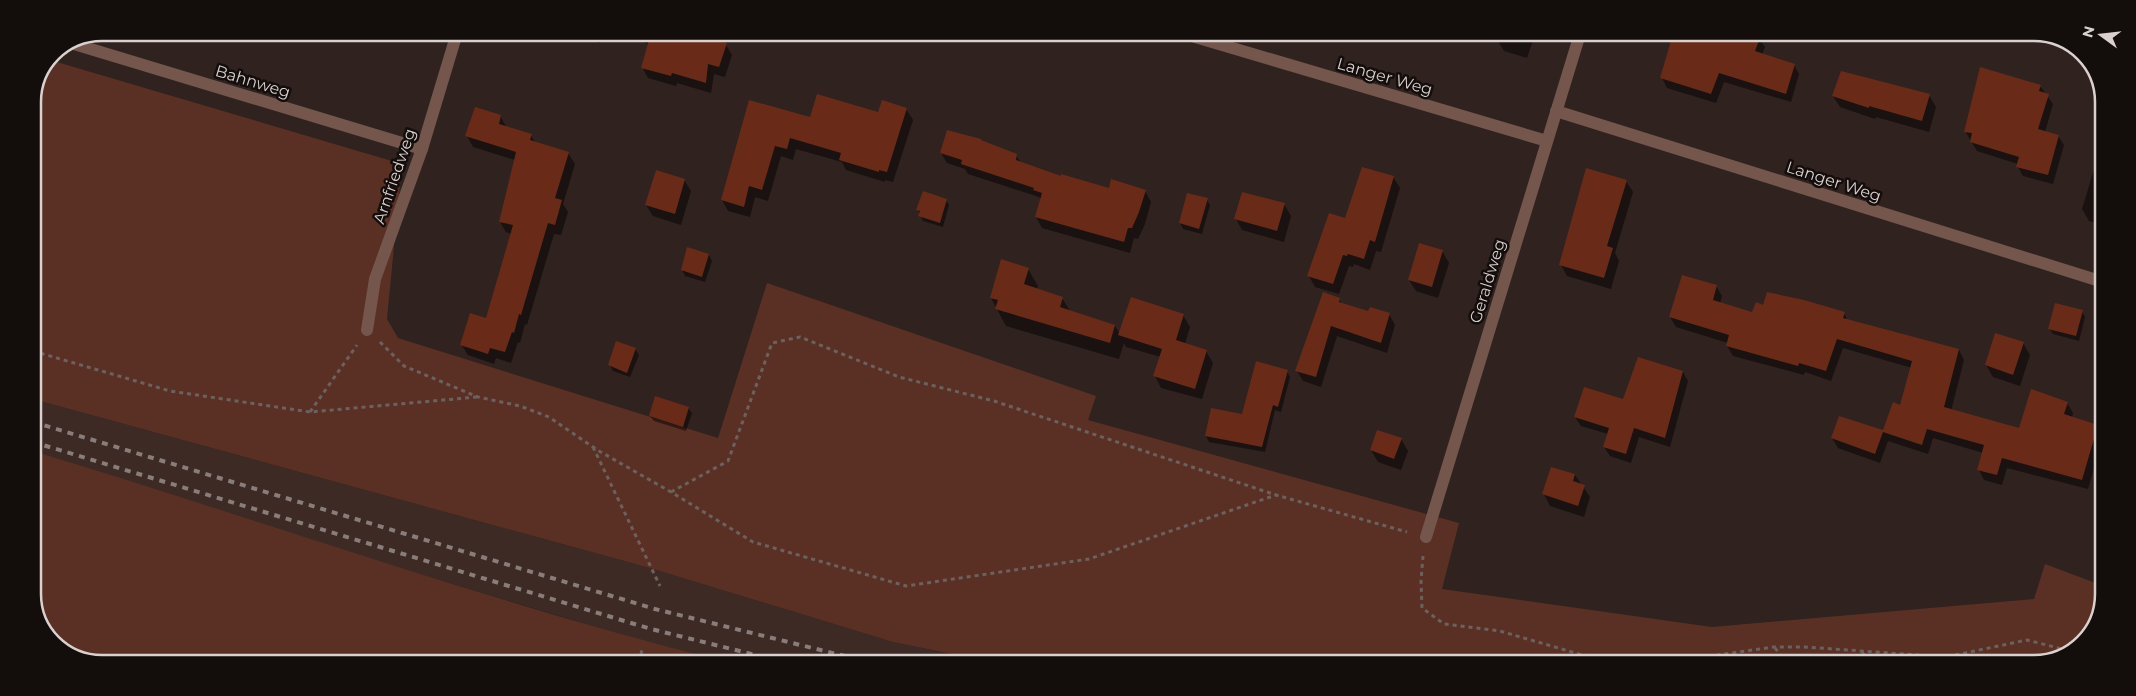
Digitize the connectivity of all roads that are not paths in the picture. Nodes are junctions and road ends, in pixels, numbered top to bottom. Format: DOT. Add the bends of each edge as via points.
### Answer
graph roads {
  1 [pos="455,41"];
  2 [pos="1209,41"];
  3 [pos="1578,41"];
  4 [pos="80,46"];
  5 [pos="1556,111"];
  6 [pos="1547,141"];
  7 [pos="422,149"];
  8 [pos="2095,280"];
  9 [pos="367,330"];
  10 [pos="1426,538"];
  1 -- 7 [label="street, Arnfriedweg"];
  2 -- 6 [label="street, Langer Weg"];
  3 -- 5 [label="street, Geraldweg"];
  4 -- 7 [label="street, Bahnweg"];
  5 -- 6 [label="street, Geraldweg"];
  5 -- 8 [label="street, Langer Weg"];
  6 -- 10 [label="street, Geraldweg"];
  7 -- 9 [label="street, Arnfriedweg" via="375,280"];
}
